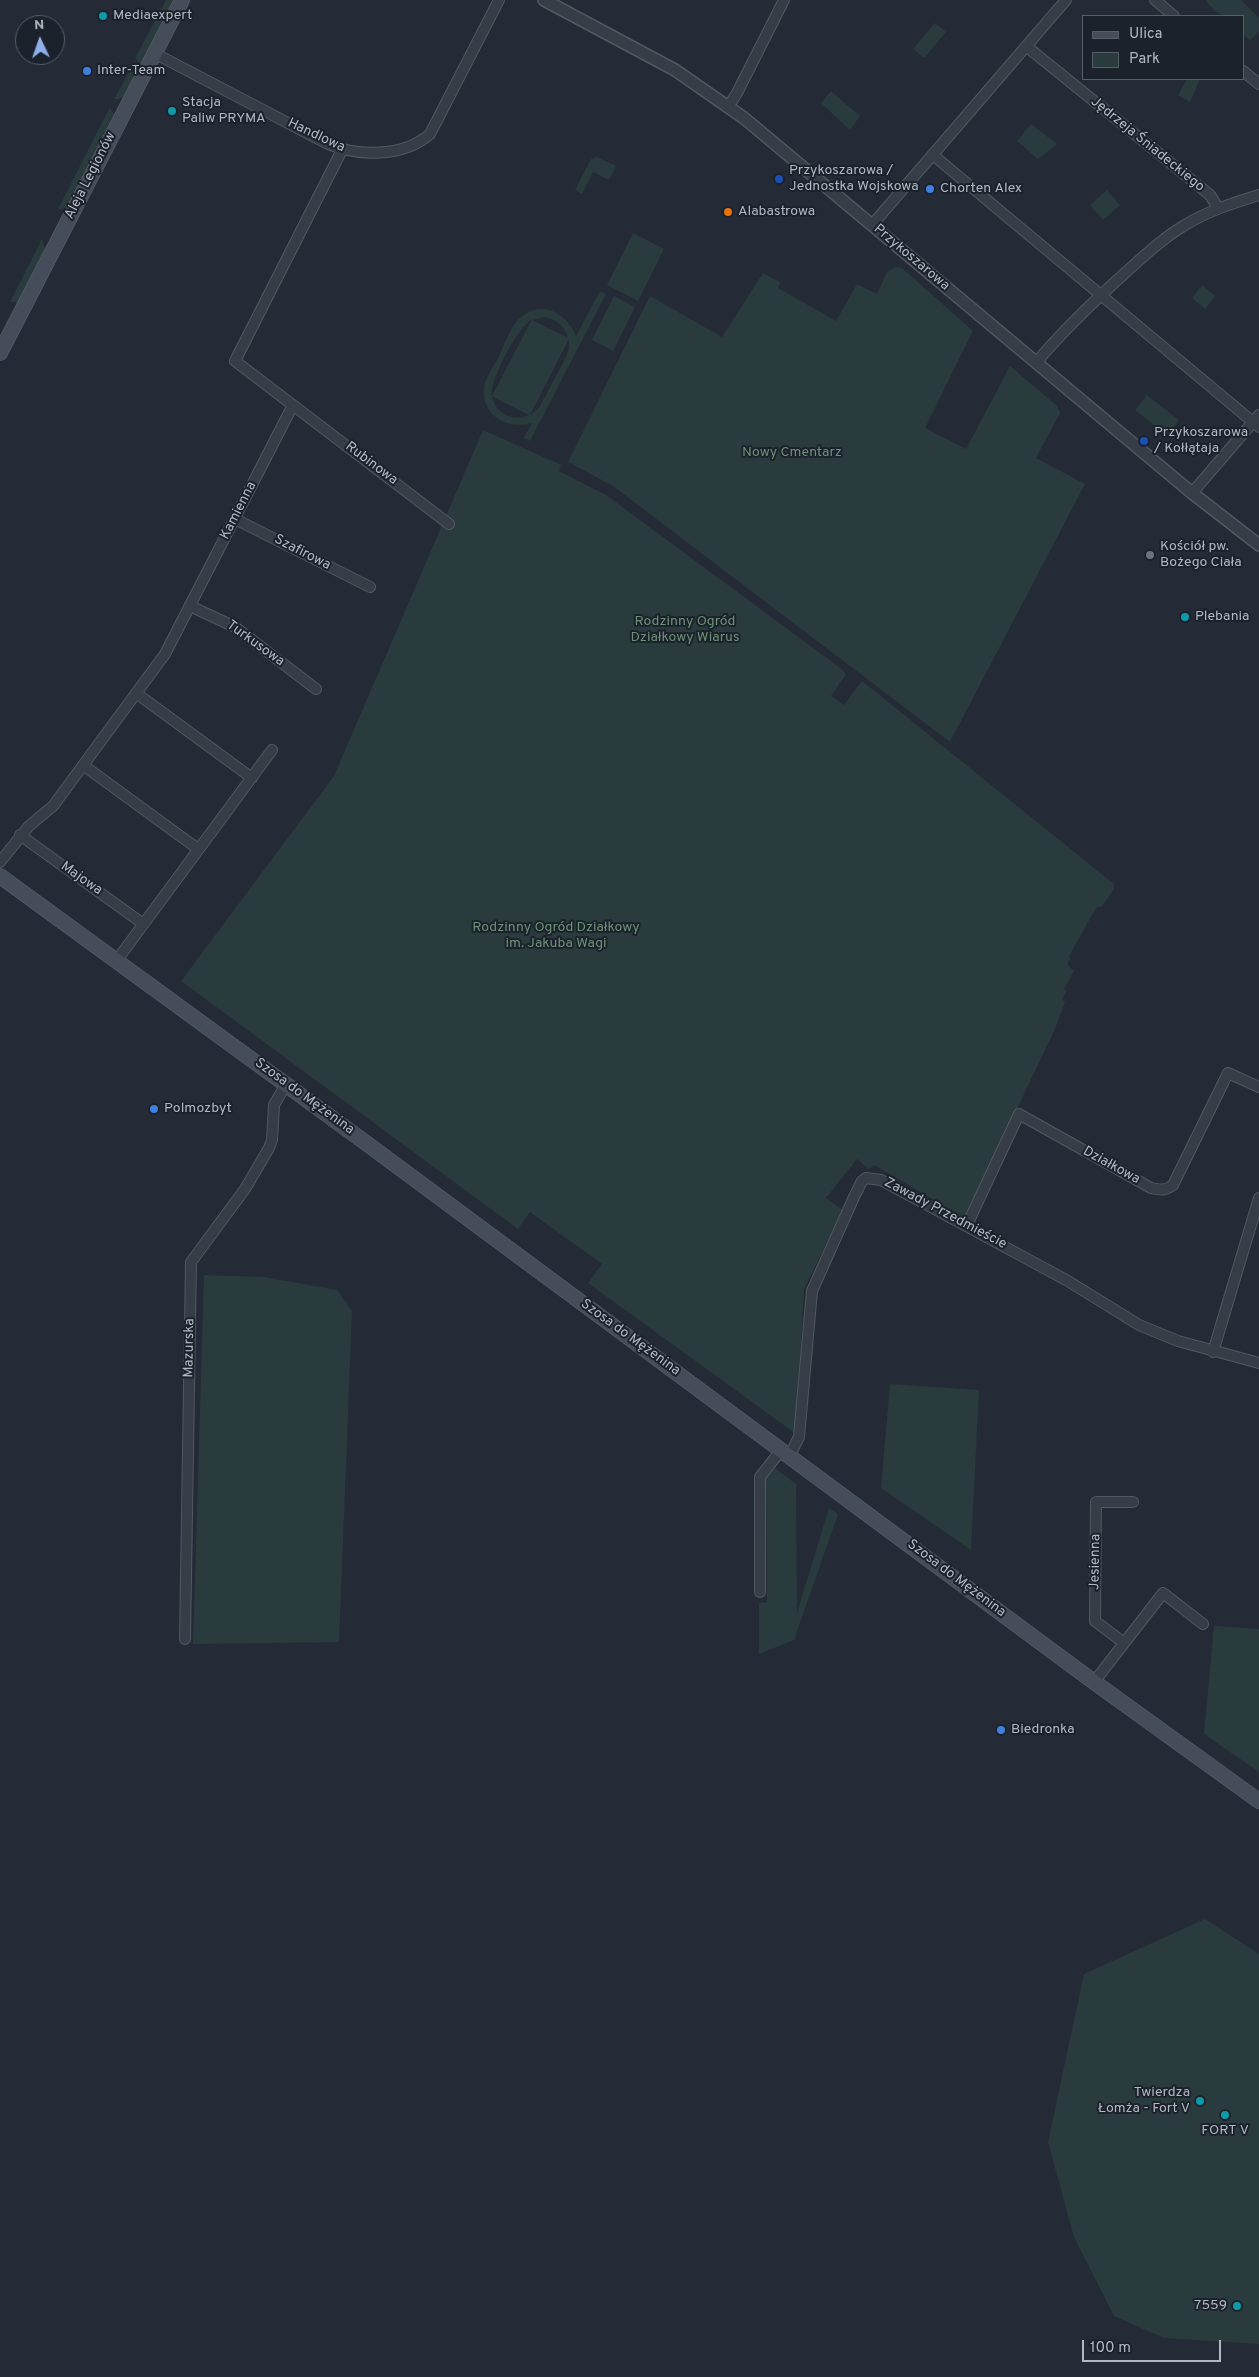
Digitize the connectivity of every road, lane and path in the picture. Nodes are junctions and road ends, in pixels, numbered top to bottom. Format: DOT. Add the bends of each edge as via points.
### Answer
graph roads {
  1 [pos="182,0"];
  2 [pos="499,0"];
  3 [pos="544,0"];
  4 [pos="784,0"];
  5 [pos="1066,0"];
  6 [pos="1155,0"];
  7 [pos="1173,15"];
  8 [pos="1026,46"];
  9 [pos="154,53"];
  10 [pos="1244,72"];
  11 [pos="1259,84"];
  12 [pos="728,107"];
  13 [pos="342,150"];
  14 [pos="932,154"];
  15 [pos="1259,196"];
  16 [pos="1218,208"];
  17 [pos="872,225"];
  18 [pos="1100,296"];
  19 [pos="0,353"];
  20 [pos="1036,363"];
  21 [pos="293,405"];
  22 [pos="1257,421"];
  23 [pos="1192,493"];
  24 [pos="235,519"];
  25 [pos="449,524"];
  26 [pos="1259,545"];
  27 [pos="370,587"];
  28 [pos="190,606"];
  29 [pos="316,689"];
  30 [pos="136,694"];
  31 [pos="272,750"];
  32 [pos="83,765"];
  33 [pos="252,778"];
  34 [pos="20,835"];
  35 [pos="198,849"];
  36 [pos="0,862"];
  37 [pos="0,876"];
  38 [pos="142,923"];
  39 [pos="117,960"];
  40 [pos="286,1084"];
  41 [pos="1259,1087"];
  42 [pos="1259,1198"];
  43 [pos="967,1225"];
  44 [pos="1213,1352"];
  45 [pos="1259,1363"];
  46 [pos="786,1452"];
  47 [pos="1133,1502"];
  48 [pos="760,1592"];
  49 [pos="1203,1624"];
  50 [pos="186,1640"];
  51 [pos="1124,1643"];
  52 [pos="1094,1682"];
  53 [pos="1259,1802"];
  1 -- 9 [label="main road, Aleja Legionów"];
  2 -- 13 [label="street, Handlowa" via="430,134 414,144 394,150"];
  3 -- 12 [label="street, Przykoszarowa" via="675,70"];
  4 -- 12 [label="street"];
  5 -- 8 [label="street"];
  6 -- 7 [label="street"];
  8 -- 14 [label="street"];
  8 -- 16 [label="street, Jędrzeja Śniadeckiego" via="1210,195"];
  9 -- 13 [label="street, Handlowa"];
  9 -- 19 [label="main road, Aleja Legionów"];
  10 -- 11 [label="street"];
  12 -- 17 [label="street, Przykoszarowa"];
  13 -- 21 [label="street" via="235,361"];
  14 -- 17 [label="street"];
  14 -- 18 [label="street"];
  15 -- 16 [label="street"];
  16 -- 18 [label="street" via="1182,226"];
  17 -- 20 [label="street, Przykoszarowa"];
  18 -- 20 [label="street"];
  18 -- 22 [label="street"];
  20 -- 23 [label="street, Przykoszarowa"];
  21 -- 24 [label="street, Kamienna"];
  21 -- 25 [label="street, Rubinowa"];
  22 -- 23 [label="street"];
  23 -- 26 [label="street, Przykoszarowa"];
  24 -- 27 [label="street, Szafirowa"];
  24 -- 28 [label="street, Kamienna"];
  28 -- 29 [label="street, Turkusowa" via="235,627"];
  28 -- 30 [label="street, Kamienna" via="165,654"];
  30 -- 32 [label="street, Kamienna"];
  30 -- 33 [label="street"];
  31 -- 33 [label="street"];
  32 -- 34 [label="street, Kamienna" via="53,806"];
  32 -- 35 [label="street"];
  33 -- 35 [label="street"];
  34 -- 36 [label="street, Kamienna"];
  34 -- 38 [label="street, Majowa"];
  35 -- 38 [label="street"];
  37 -- 39 [label="main road, Szosa do Mężenina"];
  38 -- 39 [label="street"];
  39 -- 40 [label="main road, Szosa do Mężenina"];
  40 -- 46 [label="main road, Szosa do Mężenina"];
  40 -- 50 [label="street, Mazurska" via="274,1105 269,1148 245,1189 191,1262"];
  41 -- 43 [label="street, Działkowa" via="1228,1072 1173,1185 1160,1190 1143,1184 1019,1114"];
  42 -- 44 [label="street"];
  43 -- 44 [label="street, Zawady Przedmieście" via="1068,1281 1139,1326"];
  43 -- 46 [label="street, Zawady Przedmieście" via="881,1180 871,1178 862,1181 812,1291 799,1437"];
  44 -- 45 [label="street, Zawady Przedmieście"];
  46 -- 48 [label="street" via="760,1477"];
  46 -- 52 [label="main road, Szosa do Mężenina"];
  47 -- 51 [label="street, Jesienna" via="1096,1502 1095,1621"];
  49 -- 51 [label="street" via="1164,1593"];
  51 -- 52 [label="street"];
  52 -- 53 [label="main road, Szosa do Mężenina"];
}
